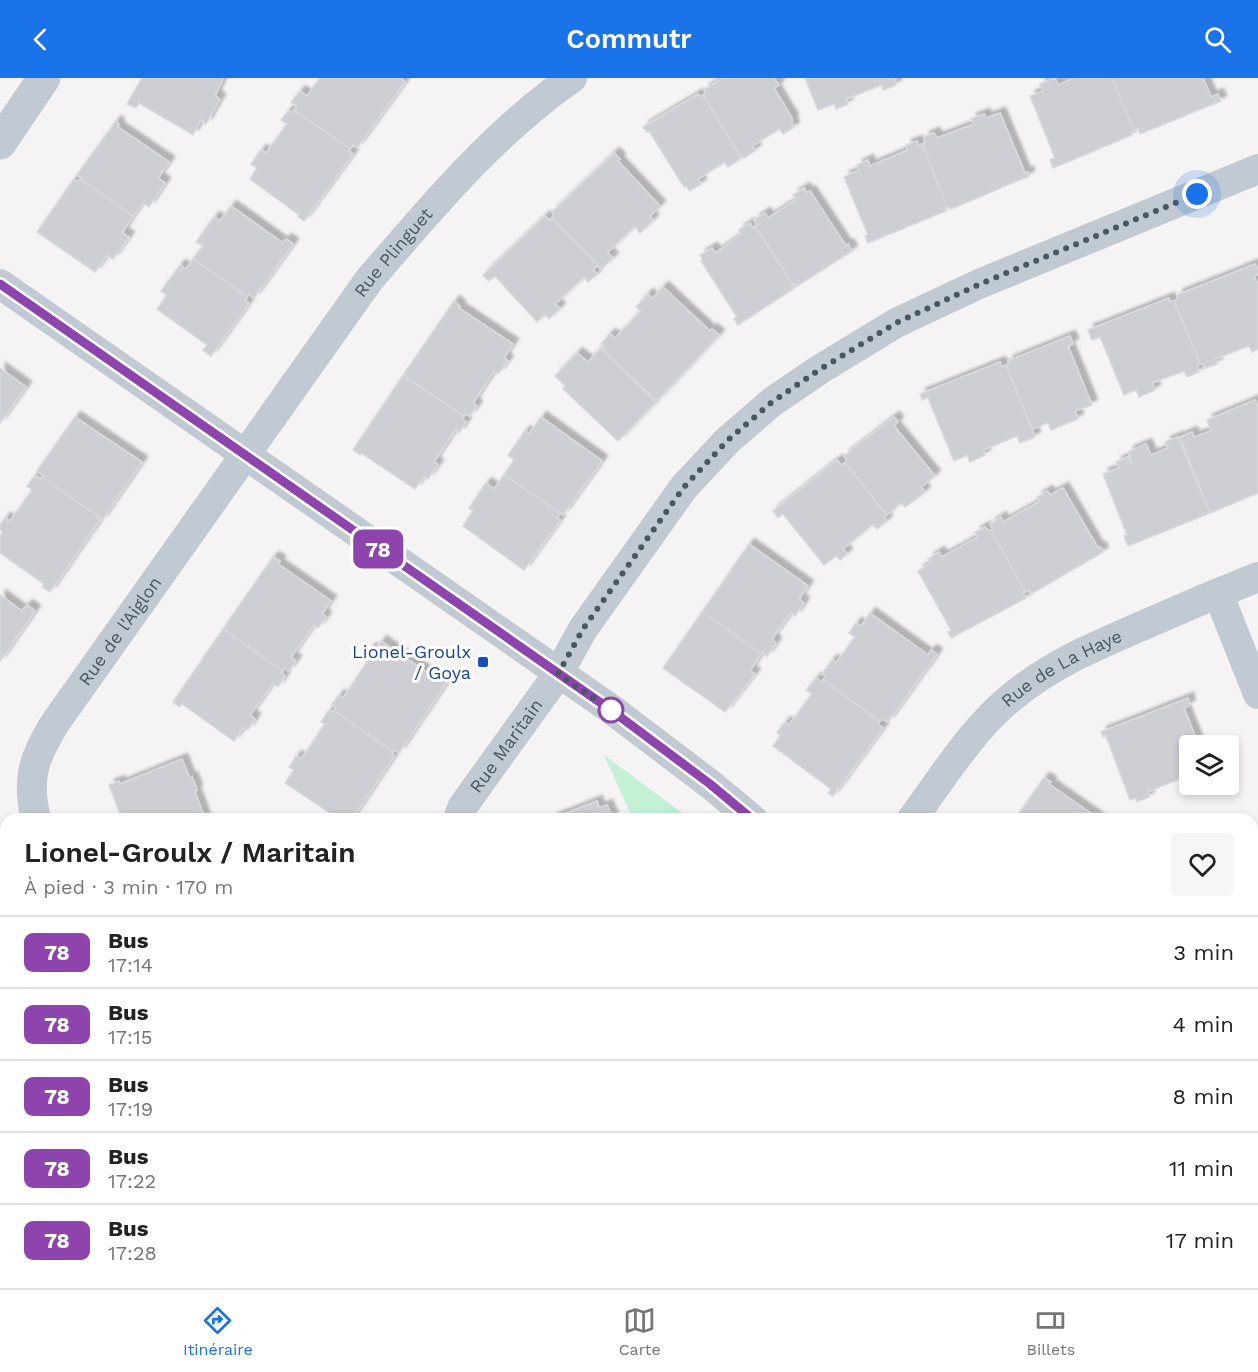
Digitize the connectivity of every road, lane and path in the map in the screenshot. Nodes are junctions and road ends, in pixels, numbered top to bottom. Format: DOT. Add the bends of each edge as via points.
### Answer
graph roads {
  1 [pos="44,78"];
  2 [pos="572,78"];
  3 [pos="0,143"];
  4 [pos="1258,169"];
  5 [pos="0,284"];
  6 [pos="246,456"];
  7 [pos="1258,577"];
  8 [pos="1218,593"];
  9 [pos="558,674"];
  10 [pos="1258,694"];
  11 [pos="35,813"];
  12 [pos="461,813"];
  13 [pos="745,813"];
  14 [pos="916,813"];
  1 -- 3 [label="street"];
  2 -- 6 [label="street, Rue Plinguet" via="485,150 404,239 369,280"];
  4 -- 9 [label="street, Rue Maritain" via="980,284 896,323 772,402 728,440 684,487 583,629"];
  5 -- 6 [label="street"];
  6 -- 9 [label="street"];
  6 -- 11 [label="street, Rue de l'Aiglon" via="38,750 32,776"];
  7 -- 8 [label="street, Rue de La Haye"];
  8 -- 10 [label="street"];
  8 -- 14 [label="street, Rue de La Haye" via="1075,655 1011,697 967,744"];
  9 -- 12 [label="street, Rue Maritain"];
  9 -- 13 [label="street"];
}
